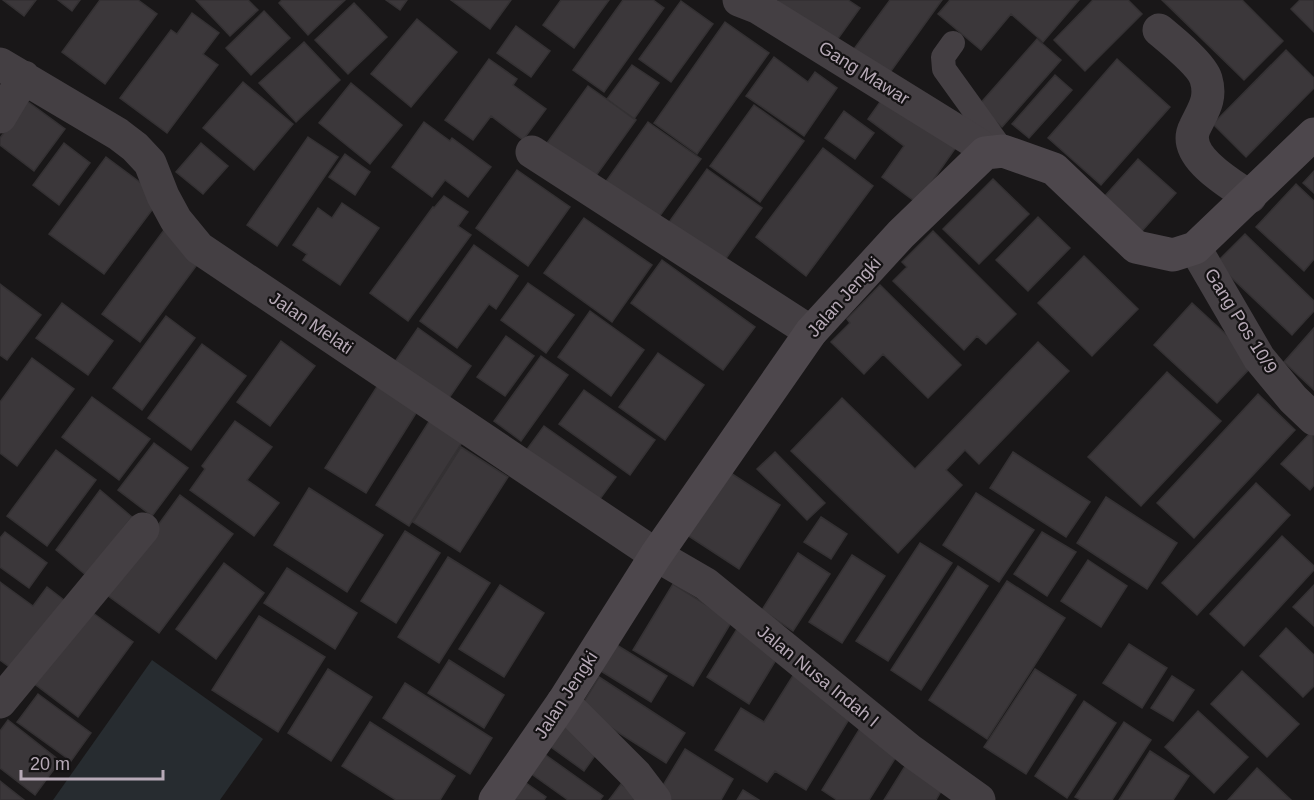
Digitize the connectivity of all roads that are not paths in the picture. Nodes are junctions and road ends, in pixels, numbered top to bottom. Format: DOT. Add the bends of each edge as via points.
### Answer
graph roads {
  1 [pos="752,2"];
  2 [pos="1159,30"];
  3 [pos="952,43"];
  4 [pos="12,70"];
  5 [pos="0,117"];
  6 [pos="1314,134"];
  7 [pos="532,152"];
  8 [pos="994,152"];
  9 [pos="1251,197"];
  10 [pos="1195,248"];
  11 [pos="811,332"];
  12 [pos="1314,419"];
  13 [pos="144,529"];
  14 [pos="656,555"];
  15 [pos="0,702"];
  16 [pos="563,702"];
  17 [pos="495,800"];
  18 [pos="655,800"];
  19 [pos="979,800"];
  1 -- 8 [label="street, Gang Mawar"];
  2 -- 9 [label="street" via="1206,77 1207,104 1193,130 1198,153 1209,169"];
  3 -- 8 [label="lane" via="943,57 944,69"];
  4 -- 5 [label="street"];
  4 -- 14 [label="street, Jalan Melati" via="135,147 150,163 176,220 199,248"];
  6 -- 9 [label="street"];
  7 -- 11 [label="street"];
  8 -- 10 [label="street" via="1054,169 1136,247 1173,255"];
  8 -- 11 [label="street, Jalan Jengki" via="901,234"];
  9 -- 10 [label="street"];
  10 -- 12 [label="street, Gang Pos 10/9" via="1259,358"];
  11 -- 14 [label="street, Jalan Jengki"];
  13 -- 15 [label="street"];
  14 -- 16 [label="street, Jalan Jengki"];
  14 -- 19 [label="street, Jalan Nusa Indah I" via="706,584 911,752"];
  16 -- 17 [label="street, Jalan Jengki"];
  16 -- 18 [label="street" via="636,775"];
}
